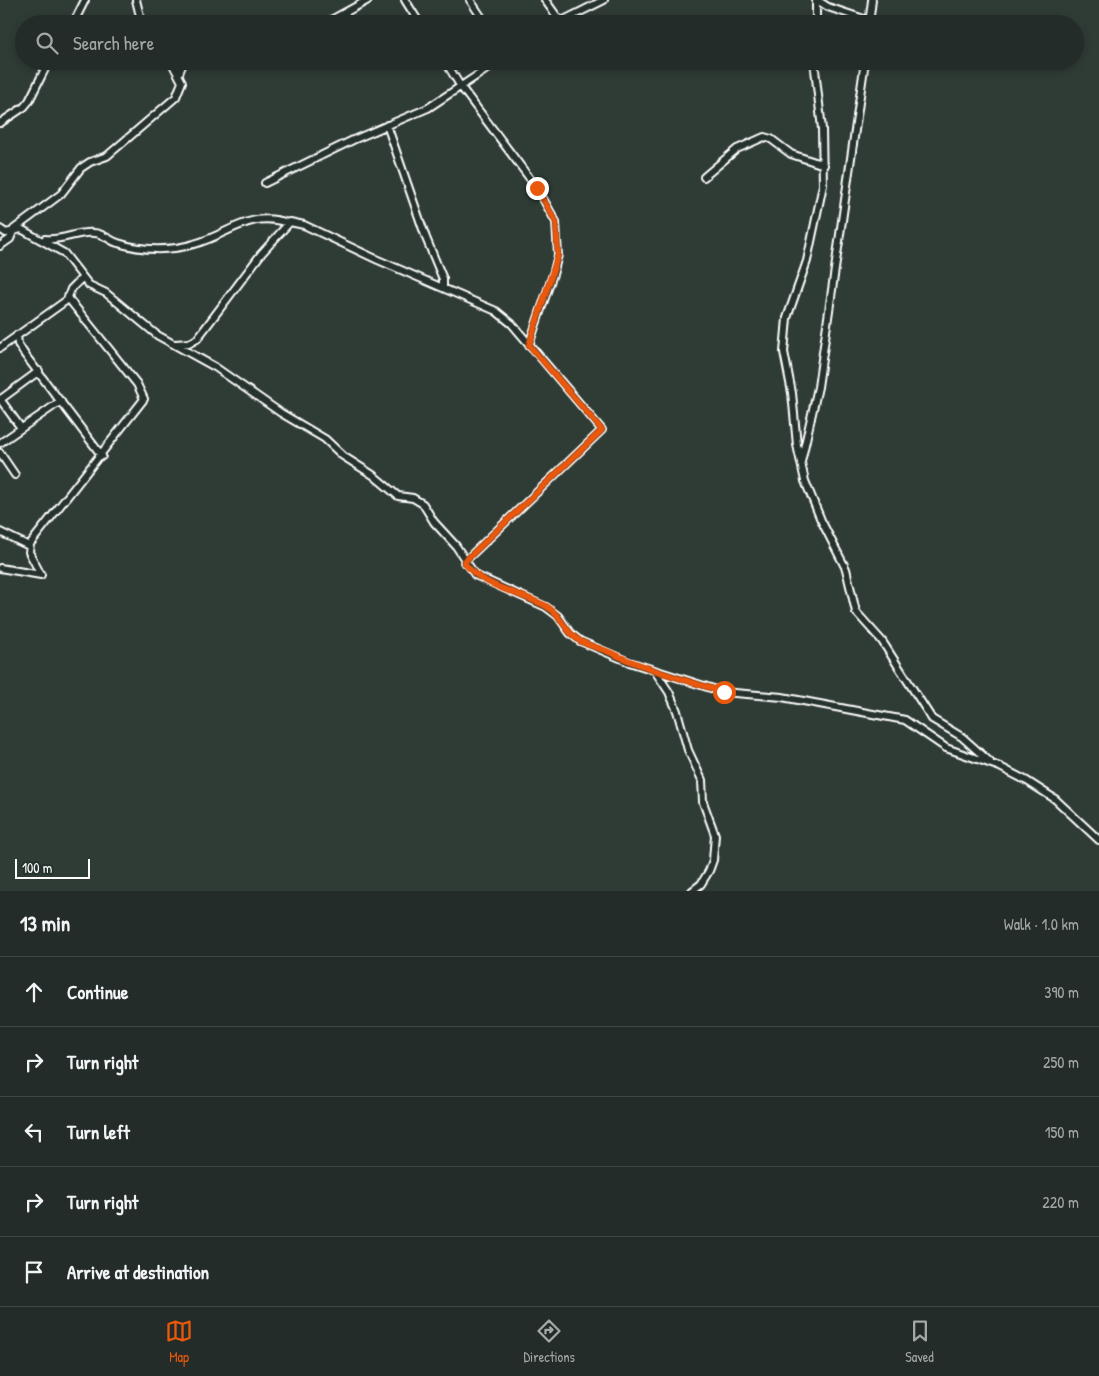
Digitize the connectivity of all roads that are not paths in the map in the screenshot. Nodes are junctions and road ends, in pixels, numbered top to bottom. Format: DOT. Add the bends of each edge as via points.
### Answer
graph roads {
  1 [pos="85,0"];
  2 [pos="136,0"];
  3 [pos="368,0"];
  4 [pos="405,0"];
  5 [pos="470,0"];
  6 [pos="545,0"];
  7 [pos="604,0"];
  8 [pos="817,0"];
  9 [pos="872,0"];
  10 [pos="78,15"];
  11 [pos="140,15"];
  12 [pos="340,15"];
  13 [pos="414,15"];
  14 [pos="480,15"];
  15 [pos="553,15"];
  16 [pos="574,15"];
  17 [pos="816,15"];
  18 [pos="850,15"];
  19 [pos="871,15"];
  20 [pos="44,70"];
  21 [pos="178,70"];
  22 [pos="181,70"];
  23 [pos="451,70"];
  24 [pos="486,70"];
  25 [pos="815,70"];
  26 [pos="864,70"];
  27 [pos="180,73"];
  28 [pos="461,87"];
  29 [pos="0,123"];
  30 [pos="387,125"];
  31 [pos="824,165"];
  32 [pos="704,177"];
  33 [pos="265,183"];
  34 [pos="288,223"];
  35 [pos="0,229"];
  36 [pos="11,232"];
  37 [pos="40,238"];
  38 [pos="0,246"];
  39 [pos="82,278"];
  40 [pos="443,287"];
  41 [pos="68,298"];
  42 [pos="17,334"];
  43 [pos="172,344"];
  44 [pos="529,345"];
  45 [pos="0,348"];
  46 [pos="39,371"];
  47 [pos="0,399"];
  48 [pos="62,401"];
  49 [pos="21,428"];
  50 [pos="0,443"];
  51 [pos="0,453"];
  52 [pos="102,456"];
  53 [pos="801,464"];
  54 [pos="15,476"];
  55 [pos="0,532"];
  56 [pos="29,546"];
  57 [pos="464,562"];
  58 [pos="0,568"];
  59 [pos="655,670"];
  60 [pos="991,763"];
  61 [pos="1099,840"];
  62 [pos="692,891"];
  1 -- 10 [label="street"];
  2 -- 11 [label="street"];
  3 -- 12 [label="street"];
  4 -- 13 [label="street"];
  5 -- 14 [label="street"];
  6 -- 15 [label="street"];
  7 -- 16 [label="street"];
  8 -- 17 [label="street"];
  8 -- 18 [label="street" via="824,6"];
  9 -- 19 [label="street"];
  20 -- 29 [label="street" via="24,108"];
  21 -- 27 [label="street"];
  22 -- 27 [label="street"];
  23 -- 28 [label="street"];
  24 -- 28 [label="street"];
  25 -- 31 [label="street"];
  26 -- 53 [label="street" via="818,387"];
  27 -- 36 [label="street" via="182,82 176,97 107,156 81,168 61,194"];
  28 -- 30 [label="street" via="428,108"];
  28 -- 44 [label="street" via="527,174 556,222 558,255"];
  30 -- 33 [label="street"];
  30 -- 40 [label="street" via="443,279"];
  31 -- 32 [label="street" via="791,154 764,137 737,149"];
  31 -- 53 [label="street" via="820,205 807,261 787,318 784,340"];
  34 -- 37 [label="street" via="257,219 207,240 166,249 119,244 96,233 64,239"];
  34 -- 40 [label="street" via="304,225"];
  34 -- 43 [label="street" via="197,339 185,344"];
  35 -- 36 [label="street"];
  36 -- 37 [label="street" via="21,228"];
  36 -- 38 [label="street" via="10,239"];
  37 -- 39 [label="street" via="64,253"];
  39 -- 41 [label="street" via="71,289"];
  39 -- 43 [label="street"];
  40 -- 44 [label="street" via="496,311"];
  41 -- 42 [label="street"];
  41 -- 52 [label="street" via="144,394 142,405"];
  42 -- 45 [label="street"];
  42 -- 46 [label="street" via="21,350"];
  43 -- 57 [label="street" via="227,375 325,439 398,496 414,498 423,504 456,546"];
  44 -- 57 [label="street" via="602,432"];
  46 -- 47 [label="street"];
  46 -- 48 [label="street"];
  47 -- 49 [label="street"];
  48 -- 49 [label="street"];
  48 -- 52 [label="street"];
  49 -- 50 [label="street"];
  51 -- 54 [label="street"];
  52 -- 56 [label="street"];
  53 -- 60 [label="street" via="814,502 848,576 856,612 882,641 932,719 962,737"];
  55 -- 56 [label="street"];
  56 -- 58 [label="street" via="41,575"];
  57 -- 59 [label="street" via="483,581 553,611 570,634 580,641"];
  59 -- 60 [label="street" via="724,692 782,697 829,708 896,717 946,748"];
  59 -- 62 [label="street" via="677,711 688,750 702,780 703,802 715,834 710,871"];
  60 -- 61 [label="street" via="1049,795"];
}
